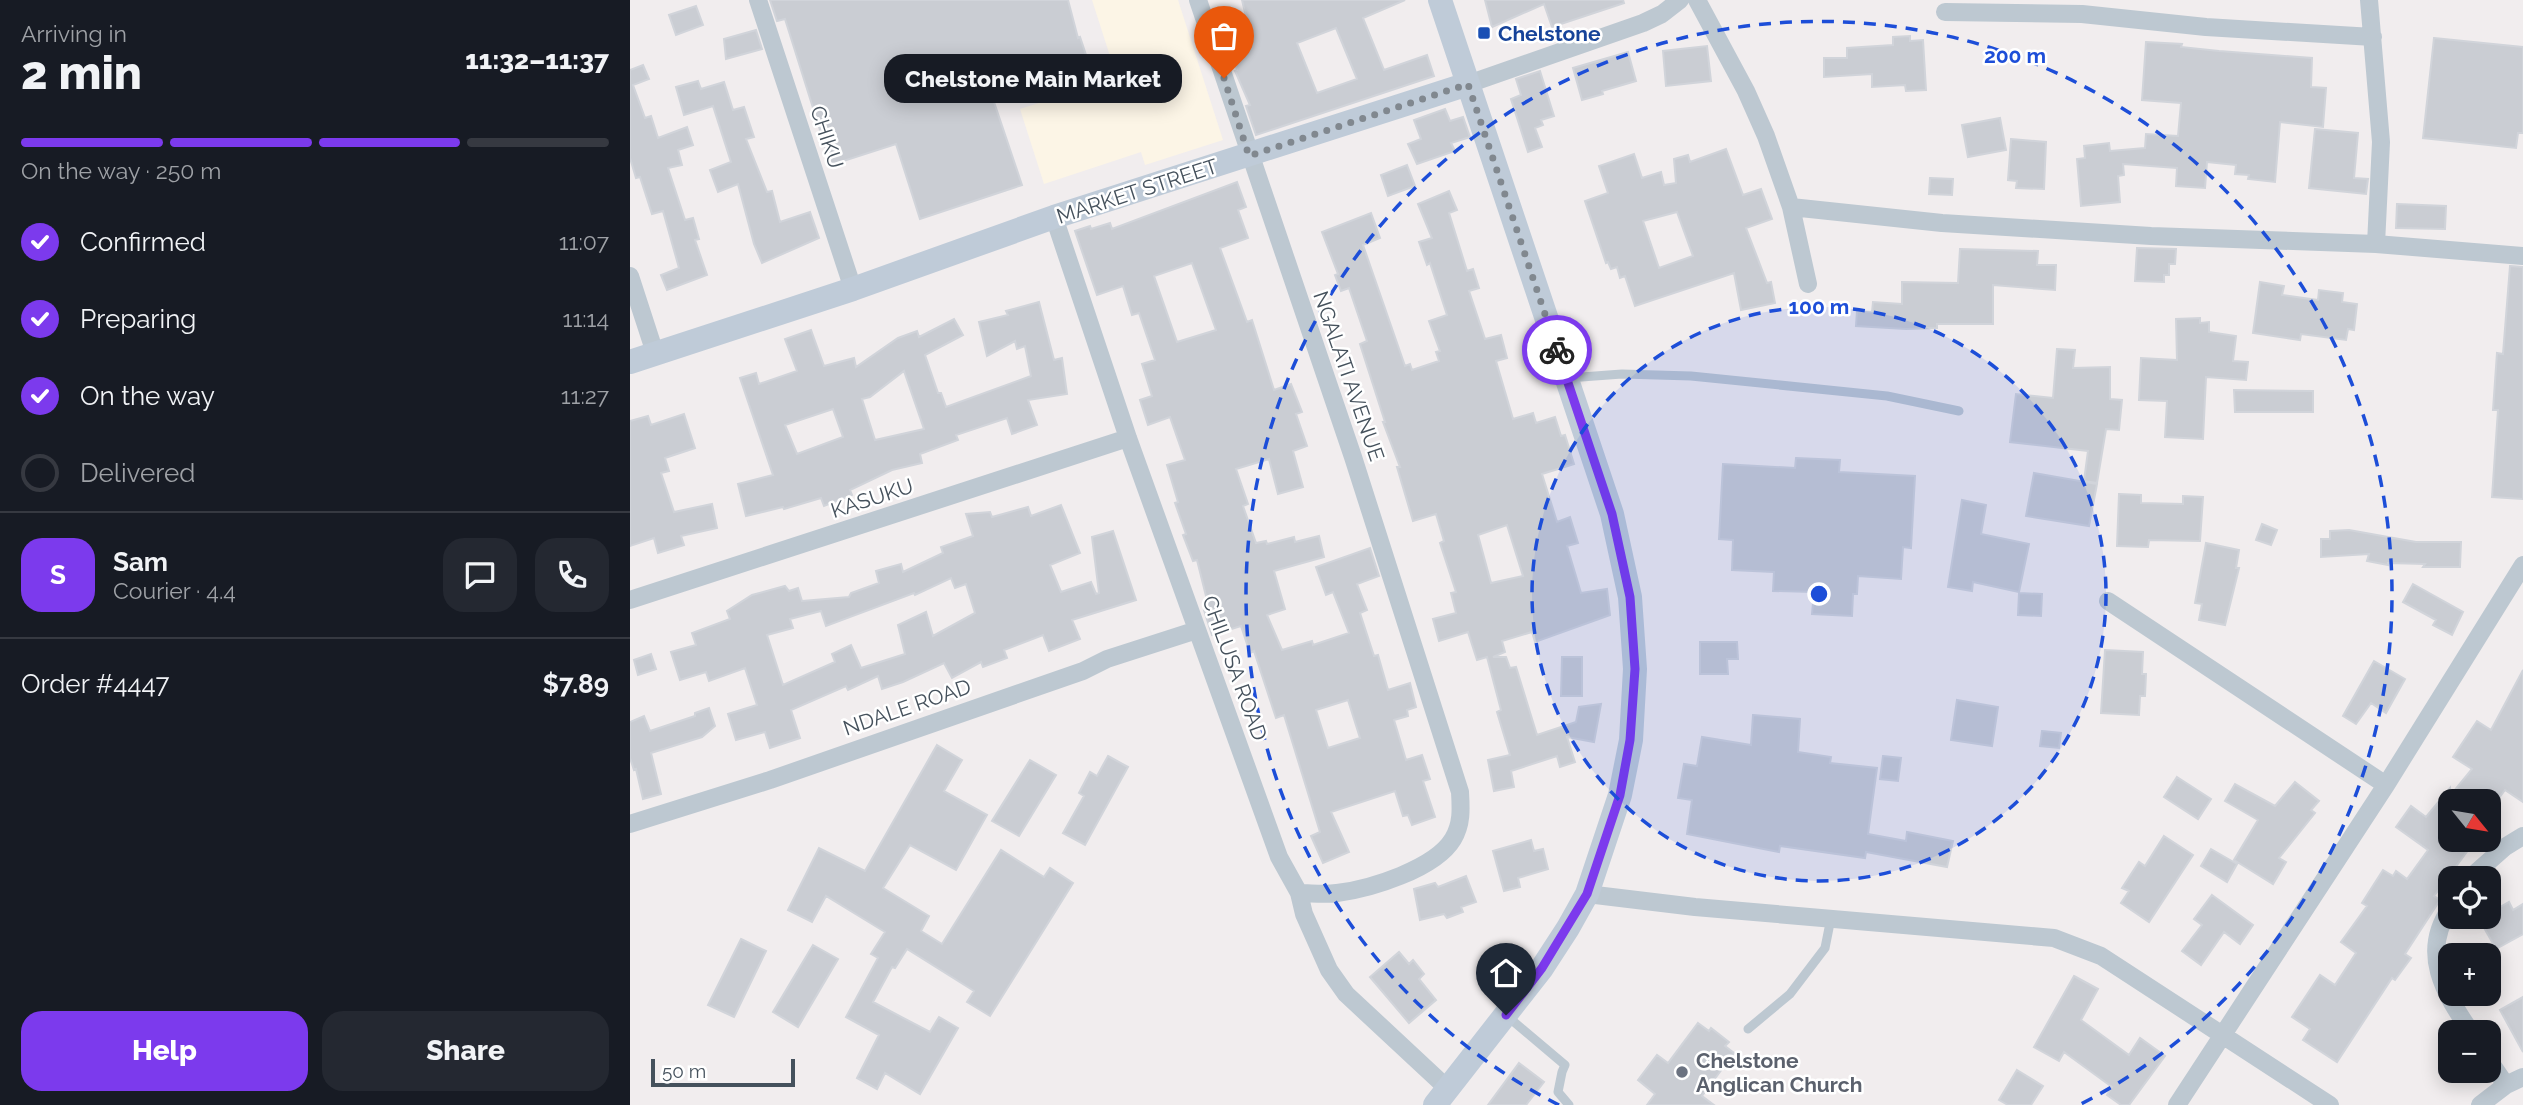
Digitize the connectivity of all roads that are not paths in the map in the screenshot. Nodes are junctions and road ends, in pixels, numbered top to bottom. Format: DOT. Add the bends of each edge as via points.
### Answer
graph roads {
  1 [pos="758,0"];
  2 [pos="1198,0"];
  3 [pos="1440,0"];
  4 [pos="1680,0"];
  5 [pos="1697,0"];
  6 [pos="2369,0"];
  7 [pos="2083,7"];
  8 [pos="1945,12"];
  9 [pos="2373,37"];
  10 [pos="1468,84"];
  11 [pos="1249,156"];
  12 [pos="1791,207"];
  13 [pos="1054,217"];
  14 [pos="2376,244"];
  15 [pos="2523,256"];
  16 [pos="630,276"];
  17 [pos="1808,284"];
  18 [pos="853,289"];
  19 [pos="655,353"];
  20 [pos="630,362"];
  21 [pos="1567,379"];
  22 [pos="1959,411"];
  23 [pos="1128,438"];
  24 [pos="2523,565"];
  25 [pos="630,600"];
  26 [pos="2108,601"];
  27 [pos="1197,630"];
  28 [pos="2386,785"];
  29 [pos="630,824"];
  30 [pos="2523,836"];
  31 [pos="2484,866"];
  32 [pos="1299,893"];
  33 [pos="1587,894"];
  34 [pos="1830,918"];
  35 [pos="2439,929"];
  36 [pos="1506,1015"];
  37 [pos="2463,1020"];
  38 [pos="1748,1028"];
  39 [pos="2221,1034"];
  40 [pos="2501,1070"];
  41 [pos="2515,1081"];
  42 [pos="1442,1097"];
  43 [pos="1569,1105"];
  44 [pos="2177,1105"];
  45 [pos="2330,1105"];
  46 [pos="2480,1105"];
  1 -- 18 [label="street, CHIKU"];
  2 -- 11 [label="street, NGALATI AVENUE"];
  3 -- 10 [label="street"];
  4 -- 10 [label="street, MARKET STREET" via="1643,23"];
  5 -- 12 [label="street" via="1766,135"];
  6 -- 9 [label="street"];
  7 -- 8 [label="street"];
  7 -- 9 [label="street" via="2206,27"];
  9 -- 14 [label="street" via="2381,142"];
  10 -- 11 [label="street, MARKET STREET"];
  10 -- 21 [label="street"];
  11 -- 13 [label="street, MARKET STREET"];
  11 -- 32 [label="street, NGALATI AVENUE" via="1453,767 1462,817 1452,840 1434,860 1401,876 1337,894"];
  12 -- 14 [label="street" via="1942,223"];
  12 -- 17 [label="street"];
  13 -- 18 [label="street, MARKET STREET"];
  13 -- 23 [label="street, CHILUSA ROAD"];
  14 -- 15 [label="street"];
  16 -- 19 [label="street"];
  18 -- 19 [label="street, MARKET STREET"];
  19 -- 20 [label="street, MARKET STREET"];
  21 -- 22 [label="lane" via="1622,374 1691,376 1887,396"];
  21 -- 33 [label="street" via="1612,514 1630,597 1635,669 1620,795"];
  23 -- 25 [label="street, KASUKU"];
  23 -- 27 [label="street, CHILUSA ROAD"];
  24 -- 28 [label="street"];
  26 -- 28 [label="street"];
  27 -- 29 [label="street, NDALE ROAD" via="770,780"];
  27 -- 32 [label="street, CHILUSA ROAD" via="1279,857"];
  28 -- 39 [label="street"];
  30 -- 31 [label="street"];
  32 -- 42 [label="street, CHILUSA ROAD" via="1329,970"];
  33 -- 34 [label="street"];
  33 -- 36 [label="street" via="1542,968"];
  34 -- 38 [label="lane" via="1825,948 1790,994"];
  34 -- 39 [label="street" via="2054,938 2101,956"];
  35 -- 37 [label="street" via="2435,961"];
  36 -- 42 [label="street"];
  36 -- 43 [label="lane" via="1565,1065 1558,1092"];
  39 -- 44 [label="street"];
  39 -- 45 [label="street"];
  40 -- 41 [label="street"];
  41 -- 46 [label="street"];
}
